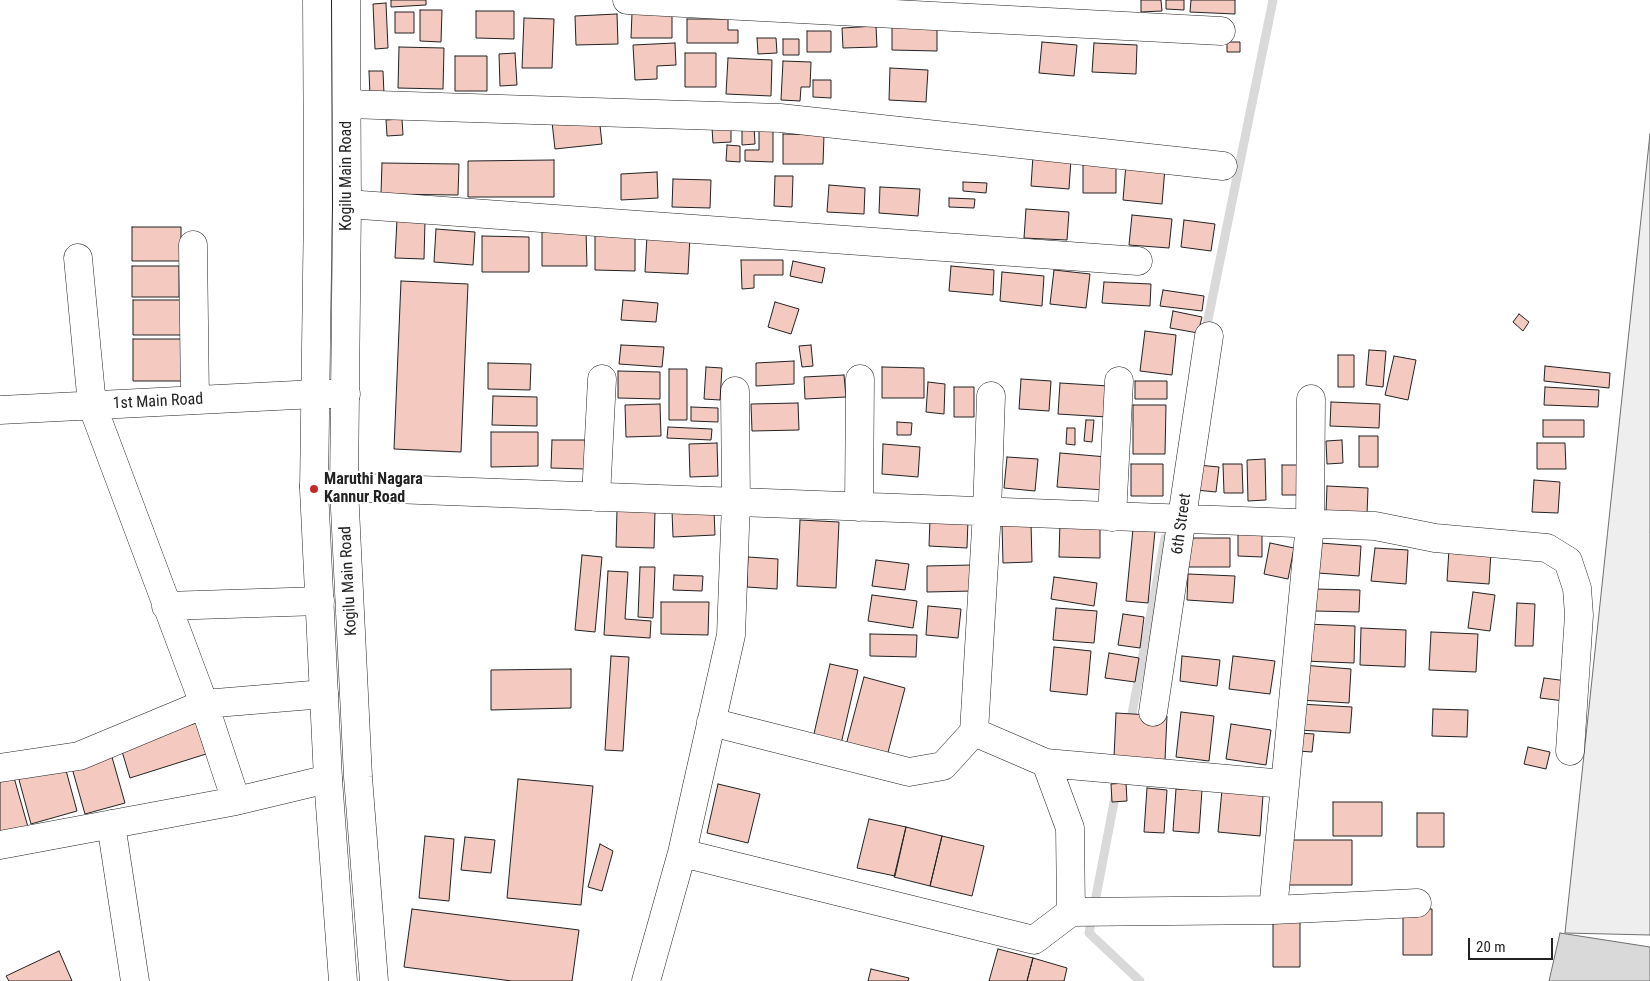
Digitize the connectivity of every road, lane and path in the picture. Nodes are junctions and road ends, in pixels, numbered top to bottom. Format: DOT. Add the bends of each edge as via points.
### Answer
graph roads {
  1 [pos="317,0"];
  2 [pos="346,0"];
  3 [pos="627,0"];
  4 [pos="1221,31"];
  5 [pos="347,104"];
  6 [pos="1223,166"];
  7 [pos="347,204"];
  8 [pos="193,245"];
  9 [pos="78,258"];
  10 [pos="1138,261"];
  11 [pos="1209,336"];
  12 [pos="602,379"];
  13 [pos="860,379"];
  14 [pos="1119,381"];
  15 [pos="735,391"];
  16 [pos="316,394"];
  17 [pos="346,394"];
  18 [pos="991,396"];
  19 [pos="195,400"];
  20 [pos="1311,400"];
  21 [pos="92,406"];
  22 [pos="0,411"];
  23 [pos="314,486"];
  24 [pos="344,488"];
  25 [pos="596,497"];
  26 [pos="736,502"];
  27 [pos="859,507"];
  28 [pos="987,512"];
  29 [pos="1112,517"];
  30 [pos="1182,520"];
  31 [pos="1310,524"];
  32 [pos="320,601"];
  33 [pos="166,606"];
  34 [pos="324,694"];
  35 [pos="204,704"];
  36 [pos="1153,712"];
  37 [pos="711,722"];
  38 [pos="974,732"];
  39 [pos="1570,751"];
  40 [pos="1046,763"];
  41 [pos="0,768"];
  42 [pos="328,779"];
  43 [pos="1284,784"];
  44 [pos="236,801"];
  45 [pos="111,824"];
  46 [pos="0,845"];
  47 [pos="682,853"];
  48 [pos="1417,903"];
  49 [pos="1273,910"];
  50 [pos="1071,912"];
  51 [pos="648,980"];
  52 [pos="135,981"];
  53 [pos="343,981"];
  54 [pos="374,981"];
  1 -- 16 [label="street, Kogilu Main Road"];
  2 -- 5 [label="street, Kogilu Main Road"];
  3 -- 4 [label="street"];
  5 -- 6 [label="street" via="780,118"];
  5 -- 7 [label="street, Kogilu Main Road"];
  7 -- 10 [label="street"];
  7 -- 17 [label="street, Kogilu Main Road"];
  8 -- 19 [label="street"];
  9 -- 21 [label="street"];
  11 -- 30 [label="street, 6th Street"];
  12 -- 25 [label="street"];
  13 -- 27 [label="street"];
  14 -- 29 [label="street"];
  15 -- 26 [label="street"];
  16 -- 17 [label="street, 1st Main Road"];
  16 -- 19 [label="street, 1st Main Road"];
  16 -- 23 [label="street, Kogilu Main Road"];
  17 -- 24 [label="street, Kogilu Main Road"];
  18 -- 28 [label="street"];
  19 -- 21 [label="street, 1st Main Road"];
  20 -- 31 [label="street"];
  21 -- 22 [label="street, 1st Main Road"];
  21 -- 33 [label="street"];
  23 -- 24 [label="street"];
  23 -- 32 [label="street, Kogilu Main Road"];
  24 -- 25 [label="street"];
  24 -- 54 [label="street, Kogilu Main Road" via="358,777"];
  25 -- 26 [label="street"];
  26 -- 27 [label="street"];
  26 -- 37 [label="street" via="731,635"];
  27 -- 28 [label="street"];
  28 -- 29 [label="street"];
  28 -- 38 [label="street"];
  29 -- 30 [label="street"];
  30 -- 31 [label="street"];
  30 -- 36 [label="street, 6th Street"];
  31 -- 39 [label="street" via="1374,526 1435,538 1547,548 1568,561 1577,588 1579,615"];
  31 -- 43 [label="street"];
  32 -- 33 [label="street"];
  32 -- 34 [label="street, Kogilu Main Road"];
  33 -- 35 [label="street"];
  34 -- 35 [label="street"];
  34 -- 42 [label="street, Kogilu Main Road"];
  35 -- 41 [label="street" via="79,756"];
  35 -- 44 [label="street"];
  37 -- 38 [label="street" via="909,772 943,766"];
  37 -- 47 [label="street"];
  38 -- 40 [label="street"];
  40 -- 43 [label="street"];
  40 -- 50 [label="street" via="1070,828"];
  42 -- 44 [label="street"];
  42 -- 53 [label="street, Kogilu Main Road"];
  43 -- 49 [label="street"];
  44 -- 45 [label="street"];
  45 -- 46 [label="street"];
  45 -- 52 [label="street"];
  47 -- 50 [label="street" via="1034,940"];
  47 -- 51 [label="street"];
  48 -- 49 [label="street"];
  49 -- 50 [label="street"];
}
